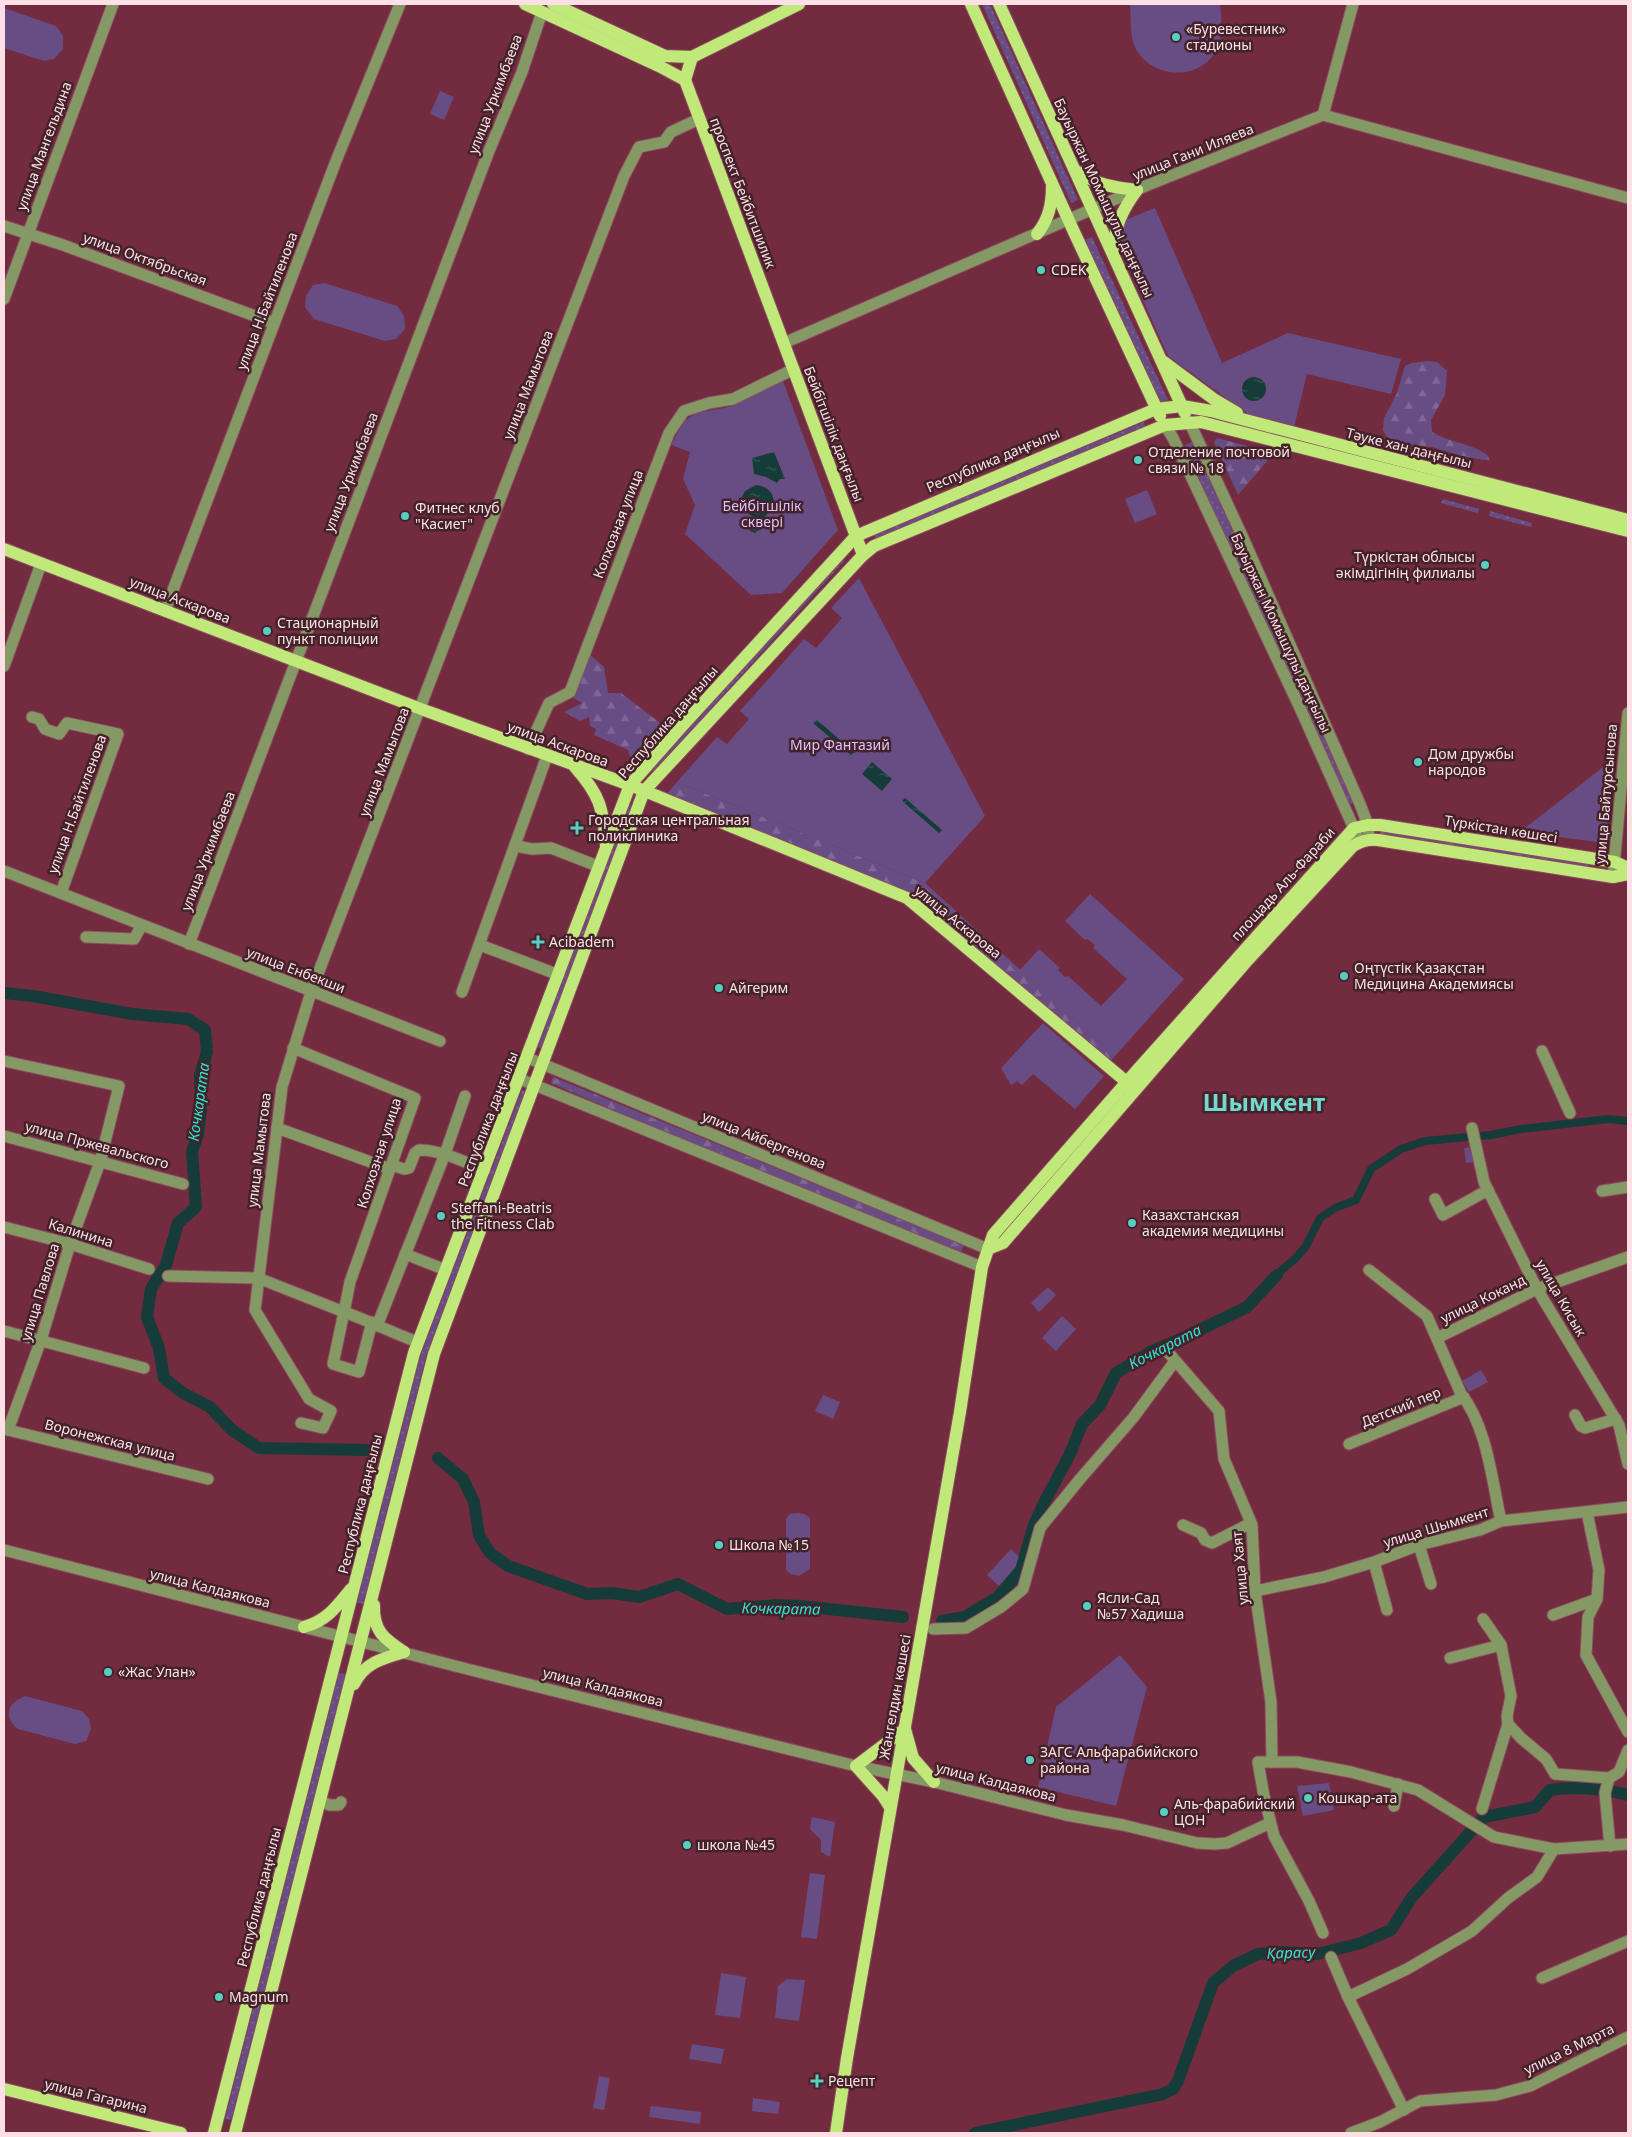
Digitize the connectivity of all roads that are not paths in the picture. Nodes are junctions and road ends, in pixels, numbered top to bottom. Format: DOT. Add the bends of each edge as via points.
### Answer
graph roads {
  1 [pos="114,4"];
  2 [pos="400,4"];
  3 [pos="525,4"];
  4 [pos="553,4"];
  5 [pos="799,4"];
  6 [pos="971,4"];
  7 [pos="999,4"];
  8 [pos="1353,4"];
  9 [pos="542,12"];
  10 [pos="692,56"];
  11 [pos="663,61"];
  12 [pos="685,80"];
  13 [pos="1323,115"];
  14 [pos="699,119"];
  15 [pos="1076,172"];
  16 [pos="1052,181"];
  17 [pos="1137,190"];
  18 [pos="1628,198"];
  19 [pos="1093,209"];
  20 [pos="1069,220"];
  21 [pos="4,226"];
  22 [pos="28,234"];
  23 [pos="1037,234"];
  24 [pos="1113,251"];
  25 [pos="4,299"];
  26 [pos="274,323"];
  27 [pos="784,343"];
  28 [pos="1162,360"];
  29 [pos="794,369"];
  30 [pos="1182,406"];
  31 [pos="1155,408"];
  32 [pos="1195,421"];
  33 [pos="1250,421"];
  34 [pos="1165,425"];
  35 [pos="1628,520"];
  36 [pos="1628,531"];
  37 [pos="856,536"];
  38 [pos="4,549"];
  39 [pos="863,554"];
  40 [pos="41,564"];
  41 [pos="165,611"];
  42 [pos="296,661"];
  43 [pos="4,666"];
  44 [pos="420,709"];
  45 [pos="1628,713"];
  46 [pos="32,718"];
  47 [pos="1628,719"];
  48 [pos="528,749"];
  49 [pos="547,756"];
  50 [pos="575,766"];
  51 [pos="630,785"];
  52 [pos="644,791"];
  53 [pos="1368,825"];
  54 [pos="1354,828"];
  55 [pos="1364,841"];
  56 [pos="516,846"];
  57 [pos="606,849"];
  58 [pos="1615,862"];
  59 [pos="600,866"];
  60 [pos="1628,868"];
  61 [pos="4,871"];
  62 [pos="1628,874"];
  63 [pos="1613,877"];
  64 [pos="61,893"];
  65 [pos="142,925"];
  66 [pos="86,937"];
  67 [pos="189,944"];
  68 [pos="480,946"];
  69 [pos="559,975"];
  70 [pos="311,992"];
  71 [pos="462,992"];
  72 [pos="440,1041"];
  73 [pos="293,1048"];
  74 [pos="1542,1051"];
  75 [pos="528,1058"];
  76 [pos="4,1061"];
  77 [pos="542,1064"];
  78 [pos="520,1078"];
  79 [pos="535,1085"];
  80 [pos="1131,1086"];
  81 [pos="465,1096"];
  82 [pos="1570,1113"];
  83 [pos="276,1128"];
  84 [pos="1472,1128"];
  85 [pos="4,1136"];
  86 [pos="445,1154"];
  87 [pos="100,1162"];
  88 [pos="391,1167"];
  89 [pos="484,1170"];
  90 [pos="183,1184"];
  91 [pos="1628,1187"];
  92 [pos="1488,1190"];
  93 [pos="1602,1191"];
  94 [pos="1435,1199"];
  95 [pos="4,1226"];
  96 [pos="70,1244"];
  97 [pos="988,1249"];
  98 [pos="404,1254"];
  99 [pos="1628,1257"];
  100 [pos="982,1267"];
  101 [pos="149,1270"];
  102 [pos="446,1270"];
  103 [pos="1369,1270"];
  104 [pos="168,1276"];
  105 [pos="258,1278"];
  106 [pos="1537,1289"];
  107 [pos="344,1312"];
  108 [pos="375,1324"];
  109 [pos="4,1331"];
  110 [pos="1437,1338"];
  111 [pos="41,1340"];
  112 [pos="418,1342"];
  113 [pos="1167,1350"];
  114 [pos="1175,1362"];
  115 [pos="144,1368"];
  116 [pos="1464,1397"];
  117 [pos="1575,1415"];
  118 [pos="1621,1422"];
  119 [pos="301,1423"];
  120 [pos="6,1430"];
  121 [pos="1349,1444"];
  122 [pos="1628,1464"];
  123 [pos="208,1479"];
  124 [pos="1628,1507"];
  125 [pos="1587,1512"];
  126 [pos="1501,1522"];
  127 [pos="1251,1523"];
  128 [pos="1183,1525"];
  129 [pos="1418,1544"];
  130 [pos="4,1550"];
  131 [pos="1374,1562"];
  132 [pos="1431,1584"];
  133 [pos="354,1585"];
  134 [pos="374,1589"];
  135 [pos="1255,1591"];
  136 [pos="1597,1599"];
  137 [pos="1387,1610"];
  138 [pos="1553,1616"];
  139 [pos="1483,1619"];
  140 [pos="304,1627"];
  141 [pos="933,1629"];
  142 [pos="341,1637"];
  143 [pos="360,1642"];
  144 [pos="1501,1645"];
  145 [pos="404,1652"];
  146 [pos="1450,1658"];
  147 [pos="345,1702"];
  148 [pos="1508,1724"];
  149 [pos="904,1729"];
  150 [pos="1628,1732"];
  151 [pos="1628,1750"];
  152 [pos="1272,1762"];
  153 [pos="856,1766"];
  154 [pos="896,1775"];
  155 [pos="934,1782"];
  156 [pos="1398,1784"];
  157 [pos="1606,1786"];
  158 [pos="320,1800"];
  159 [pos="341,1802"];
  160 [pos="1394,1806"];
  161 [pos="890,1807"];
  162 [pos="1482,1809"];
  163 [pos="1270,1823"];
  164 [pos="1628,1844"];
  165 [pos="1610,1846"];
  166 [pos="1554,1849"];
  167 [pos="1323,1933"];
  168 [pos="1628,1941"];
  169 [pos="1331,1957"];
  170 [pos="1542,1978"];
  171 [pos="1348,1997"];
  172 [pos="1628,2037"];
  173 [pos="4,2089"];
  174 [pos="1404,2110"];
  175 [pos="181,2133"];
  176 [pos="214,2133"];
  177 [pos="235,2133"];
  178 [pos="836,2133"];
  179 [pos="1351,2133"];
  1 -- 22 [label="street, улица Мангельдина"];
  2 -- 26 [label="street, улица Н.Байтиленова"];
  3 -- 9 [label="main road"];
  4 -- 11 [label="main road"];
  5 -- 10 [label="main road"];
  6 -- 16 [label="main road"];
  7 -- 15 [label="main road, Бауыржан Момышұлы даңғылы"];
  8 -- 13 [label="street"];
  9 -- 11 [label="main road"];
  9 -- 42 [label="street, улица Уркимбаева" via="522,72 489,151"];
  10 -- 11 [label="main road"];
  10 -- 12 [label="main road"];
  11 -- 12 [label="main road"];
  12 -- 14 [label="main road, проспект Бейбитшилик"];
  13 -- 17 [label="street, улица Гани Иляева"];
  13 -- 18 [label="street"];
  14 -- 27 [label="main road, проспект Бейбитшилик"];
  14 -- 44 [label="street, улица Мамытова" via="671,132 664,142 639,147 624,176"];
  15 -- 17 [label="main road" via="1095,183"];
  15 -- 19 [label="main road, Бауыржан Момышұлы даңғылы"];
  16 -- 20 [label="main road"];
  16 -- 23 [label="main road" via="1050,211"];
  17 -- 19 [label="street, улица Гани Иляева"];
  17 -- 24 [label="main road" via="1121,214"];
  19 -- 20 [label="street, улица Гани Иляева"];
  19 -- 24 [label="main road, Бауыржан Момышұлы даңғылы"];
  20 -- 23 [label="street, улица Гани Иляева"];
  20 -- 31 [label="main road"];
  21 -- 22 [label="street, улица Октябрьская"];
  22 -- 25 [label="street, улица Мангельдина"];
  22 -- 26 [label="street, улица Октябрьская"];
  23 -- 27 [label="street, улица Гани Иляева"];
  24 -- 28 [label="main road, Бауыржан Момышұлы даңғылы"];
  26 -- 41 [label="street, улица Н.Байтиленова"];
  27 -- 29 [label="main road, Бейбітшілік даңғылы"];
  28 -- 30 [label="main road, Бауыржан Момышұлы даңғылы"];
  28 -- 33 [label="main road" via="1214,400"];
  29 -- 37 [label="main road, Бейбітшілік даңғылы"];
  29 -- 48 [label="street, Колхозная улица" via="732,399 684,411 668,433 570,692 549,703"];
  30 -- 31 [label="main road, Республика даңғылы"];
  30 -- 32 [label="main road, Бауыржан Момышұлы даңғылы"];
  30 -- 33 [label="main road, Тәуке хан даңғылы"];
  31 -- 34 [label="main road"];
  31 -- 37 [label="main road, Республика даңғылы"];
  32 -- 34 [label="main road, Республика даңғылы"];
  32 -- 36 [label="main road, Тәуке хан даңғылы"];
  32 -- 53 [label="street, Бауыржан Момышұлы даңғылы"];
  33 -- 35 [label="main road, Тәуке хан даңғылы"];
  34 -- 39 [label="main road, Республика даңғылы" via="874,546"];
  34 -- 54 [label="street, Бауыржан Момышұлы даңғылы" via="1174,438"];
  37 -- 39 [label="main road"];
  37 -- 51 [label="main road, Республика даңғылы"];
  38 -- 40 [label="main road, улица Аскарова"];
  39 -- 52 [label="main road, Республика даңғылы"];
  40 -- 41 [label="main road, улица Аскарова"];
  40 -- 43 [label="street"];
  41 -- 42 [label="main road, улица Аскарова"];
  42 -- 44 [label="main road, улица Аскарова"];
  42 -- 67 [label="street, улица Уркимбаева"];
  44 -- 48 [label="main road, улица Аскарова"];
  44 -- 70 [label="street, улица Мамытова"];
  45 -- 47 [label="street, улица Байтурсынова"];
  46 -- 64 [label="street, улица Н.Байтиленова" via="39,720 45,729 59,734 67,723 118,734"];
  47 -- 58 [label="street, улица Байтурсынова"];
  48 -- 49 [label="main road, улица Аскарова"];
  49 -- 50 [label="main road, улица Аскарова"];
  49 -- 56 [label="street"];
  50 -- 51 [label="main road, улица Аскарова"];
  50 -- 57 [label="main road" via="598,800"];
  51 -- 52 [label="main road, улица Аскарова"];
  51 -- 57 [label="main road, Республика даңғылы"];
  52 -- 77 [label="main road, Республика даңғылы"];
  52 -- 80 [label="main road, улица Аскарова" via="907,898"];
  53 -- 54 [label="main road, площадь Аль-Фараби"];
  53 -- 55 [label="street"];
  53 -- 58 [label="main road, Түркістан көшесі"];
  54 -- 55 [label="street, Бауыржан Момышұлы даңғылы"];
  54 -- 80 [label="main road, площадь Аль-Фараби"];
  55 -- 63 [label="main road"];
  55 -- 80 [label="main road, площадь Аль-Фараби" via="1353,846"];
  56 -- 59 [label="street" via="551,848"];
  56 -- 68 [label="street"];
  57 -- 59 [label="main road, Республика даңғылы"];
  58 -- 60 [label="main road, Түркістан көшесі"];
  58 -- 63 [label="street, улица Байтурсынова"];
  59 -- 69 [label="main road, Республика даңғылы"];
  61 -- 64 [label="street, улица Енбекши"];
  62 -- 63 [label="main road"];
  64 -- 65 [label="street, улица Енбекши"];
  65 -- 66 [label="street" via="134,939"];
  65 -- 67 [label="street, улица Енбекши"];
  67 -- 70 [label="street, улица Енбекши"];
  68 -- 69 [label="street"];
  68 -- 71 [label="street"];
  69 -- 75 [label="main road, Республика даңғылы"];
  70 -- 72 [label="street, улица Енбекши"];
  70 -- 73 [label="street, улица Мамытова"];
  73 -- 83 [label="street, улица Мамытова"];
  73 -- 88 [label="street, Колхозная улица" via="415,1098"];
  74 -- 82 [label="street"];
  75 -- 77 [label="street, улица Айбергенова"];
  75 -- 78 [label="main road, Республика даңғылы"];
  76 -- 87 [label="street, улица Павлова" via="119,1086"];
  77 -- 79 [label="main road, Республика даңғылы"];
  77 -- 97 [label="street, улица Айбергенова"];
  78 -- 79 [label="street"];
  78 -- 89 [label="main road, Республика даңғылы"];
  79 -- 100 [label="street"];
  79 -- 134 [label="main road, Республика даңғылы" via="434,1354"];
  80 -- 97 [label="main road, площадь Аль-Фараби" via="1003,1243"];
  81 -- 86 [label="street"];
  83 -- 88 [label="street"];
  83 -- 105 [label="street, улица Мамытова"];
  84 -- 92 [label="street, улица Кисык"];
  85 -- 87 [label="street, улица Пржевальского"];
  86 -- 88 [label="street" via="419,1150 409,1168"];
  86 -- 89 [label="street"];
  86 -- 98 [label="street"];
  87 -- 90 [label="street, улица Пржевальского"];
  87 -- 96 [label="street, улица Павлова"];
  88 -- 107 [label="street, Колхозная улица" via="350,1282"];
  89 -- 102 [label="main road, Республика даңғылы"];
  91 -- 93 [label="street"];
  92 -- 94 [label="street" via="1443,1215"];
  92 -- 106 [label="street, улица Кисык"];
  95 -- 96 [label="street, Калинина"];
  96 -- 101 [label="street, Калинина"];
  96 -- 111 [label="street, улица Павлова"];
  97 -- 100 [label="main road"];
  98 -- 102 [label="street"];
  98 -- 108 [label="street"];
  99 -- 106 [label="street, улица Коканд"];
  100 -- 149 [label="main road, Жангелдин көшесі"];
  102 -- 112 [label="main road, Республика даңғылы"];
  103 -- 110 [label="street" via="1427,1316"];
  104 -- 105 [label="street"];
  105 -- 107 [label="street"];
  105 -- 119 [label="street, улица Мамытова" via="254,1310 309,1399 331,1411 323,1428"];
  106 -- 110 [label="street, улица Коканд"];
  106 -- 118 [label="street, улица Кисык"];
  107 -- 108 [label="street"];
  107 -- 108 [label="street, Колхозная улица" via="333,1364 359,1372"];
  108 -- 112 [label="street"];
  109 -- 111 [label="street"];
  110 -- 116 [label="street"];
  111 -- 115 [label="street"];
  111 -- 120 [label="street, улица Павлова"];
  112 -- 133 [label="main road, Республика даңғылы"];
  113 -- 114 [label="street, улица Хаят"];
  114 -- 127 [label="street, улица Хаят" via="1219,1412 1224,1459"];
  114 -- 141 [label="street" via="1133,1418 1040,1528 1023,1589 966,1628"];
  116 -- 121 [label="street, Детский пер"];
  116 -- 126 [label="street" via="1484,1445"];
  117 -- 118 [label="street" via="1585,1428"];
  118 -- 122 [label="street, улица Кисык"];
  120 -- 123 [label="street, Воронежская улица"];
  124 -- 125 [label="street, улица Шымкент"];
  125 -- 126 [label="street, улица Шымкент"];
  125 -- 136 [label="street" via="1599,1570"];
  126 -- 129 [label="street, улица Шымкент"];
  127 -- 128 [label="street" via="1212,1543 1201,1533"];
  127 -- 135 [label="street, улица Хаят"];
  129 -- 131 [label="street, улица Шымкент"];
  129 -- 132 [label="street"];
  130 -- 140 [label="street, улица Калдаякова"];
  131 -- 135 [label="street, улица Шымкент" via="1324,1577"];
  131 -- 137 [label="street"];
  133 -- 140 [label="main road" via="328,1616 317,1624"];
  133 -- 142 [label="main road, Республика даңғылы"];
  134 -- 143 [label="main road, Республика даңғылы"];
  134 -- 145 [label="main road" via="375,1625 386,1640"];
  135 -- 152 [label="street, улица Хаят" via="1271,1702"];
  136 -- 138 [label="street"];
  136 -- 150 [label="street" via="1588,1617 1586,1656"];
  139 -- 144 [label="street"];
  140 -- 142 [label="street, улица Калдаякова"];
  142 -- 143 [label="street, улица Калдаякова"];
  142 -- 176 [label="main road, Республика даңғылы"];
  143 -- 145 [label="street, улица Калдаякова"];
  143 -- 147 [label="main road, Республика даңғылы"];
  144 -- 146 [label="street"];
  144 -- 148 [label="street" via="1511,1696"];
  145 -- 147 [label="main road" via="377,1661 361,1672"];
  145 -- 153 [label="street, улица Калдаякова"];
  147 -- 158 [label="main road, Республика даңғылы"];
  148 -- 157 [label="street" via="1546,1759 1555,1774"];
  148 -- 162 [label="street"];
  149 -- 153 [label="main road"];
  149 -- 154 [label="main road, Жангелдин көшесі"];
  149 -- 155 [label="main road" via="913,1758"];
  151 -- 157 [label="street" via="1618,1772"];
  152 -- 156 [label="street" via="1297,1762"];
  152 -- 163 [label="street" via="1258,1762"];
  153 -- 154 [label="street, улица Калдаякова"];
  153 -- 161 [label="main road"];
  154 -- 155 [label="street, улица Калдаякова"];
  154 -- 161 [label="main road, Жангелдин көшесі"];
  155 -- 163 [label="street, улица Калдаякова" via="1197,1843 1226,1843"];
  156 -- 160 [label="street"];
  156 -- 166 [label="street" via="1418,1790 1494,1837"];
  157 -- 165 [label="street"];
  158 -- 159 [label="street" via="334,1806"];
  158 -- 177 [label="main road, Республика даңғылы"];
  161 -- 178 [label="main road, Жангелдин көшесі"];
  163 -- 167 [label="street"];
  164 -- 165 [label="street"];
  165 -- 166 [label="street"];
  166 -- 171 [label="street" via="1537,1877 1472,1931 1407,1970"];
  168 -- 170 [label="street"];
  169 -- 171 [label="street"];
  171 -- 174 [label="street"];
  172 -- 174 [label="street, улица 8 Марта" via="1530,2086 1496,2095 1420,2101"];
  173 -- 175 [label="main road, улица Гагарина"];
  174 -- 179 [label="street, улица 8 Марта"];
}
